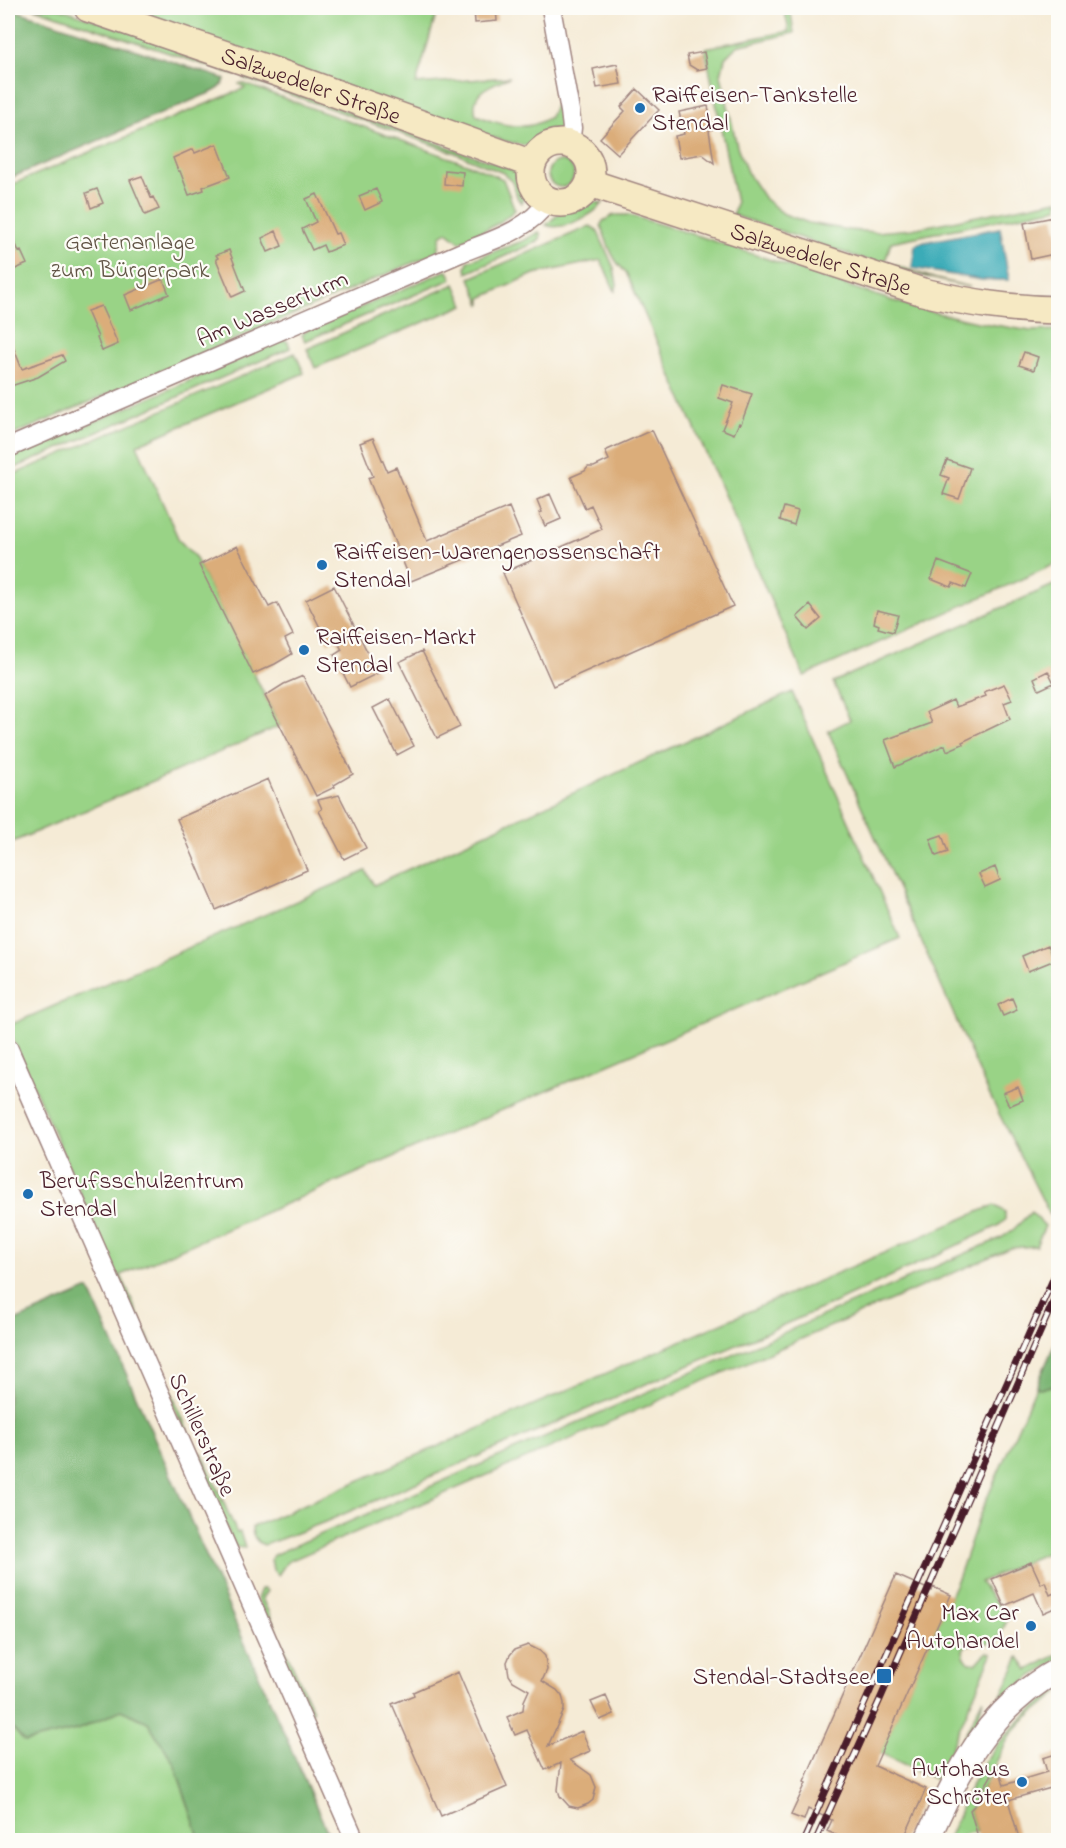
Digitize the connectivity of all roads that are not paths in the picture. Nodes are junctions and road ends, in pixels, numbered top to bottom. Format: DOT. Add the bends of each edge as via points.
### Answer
graph roads {
  1 [pos="88,8"];
  2 [pos="551,8"];
  3 [pos="570,144"];
  4 [pos="532,164"];
  5 [pos="590,183"];
  6 [pos="548,201"];
  7 [pos="1059,310"];
  8 [pos="8,448"];
  9 [pos="8,1047"];
  10 [pos="1059,1670"];
  11 [pos="355,1840"];
  12 [pos="927,1840"];
  1 -- 4 [label="main road, Salzwedeler Straße"];
  2 -- 3 [label="street" via="571,120"];
  3 -- 4 [label="main road" via="547,147"];
  3 -- 5 [label="main road" via="586,156 591,169"];
  4 -- 6 [label="main road" via="533,186"];
  5 -- 6 [label="main road" via="582,195 570,202"];
  5 -- 7 [label="main road, Salzwedeler Straße" via="923,292 999,307"];
  6 -- 8 [label="street, Am Wasserturm" via="532,219 503,236"];
  9 -- 11 [label="street, Schillerstraße"];
  10 -- 12 [label="street" via="1033,1687 991,1725 959,1772"];
}
